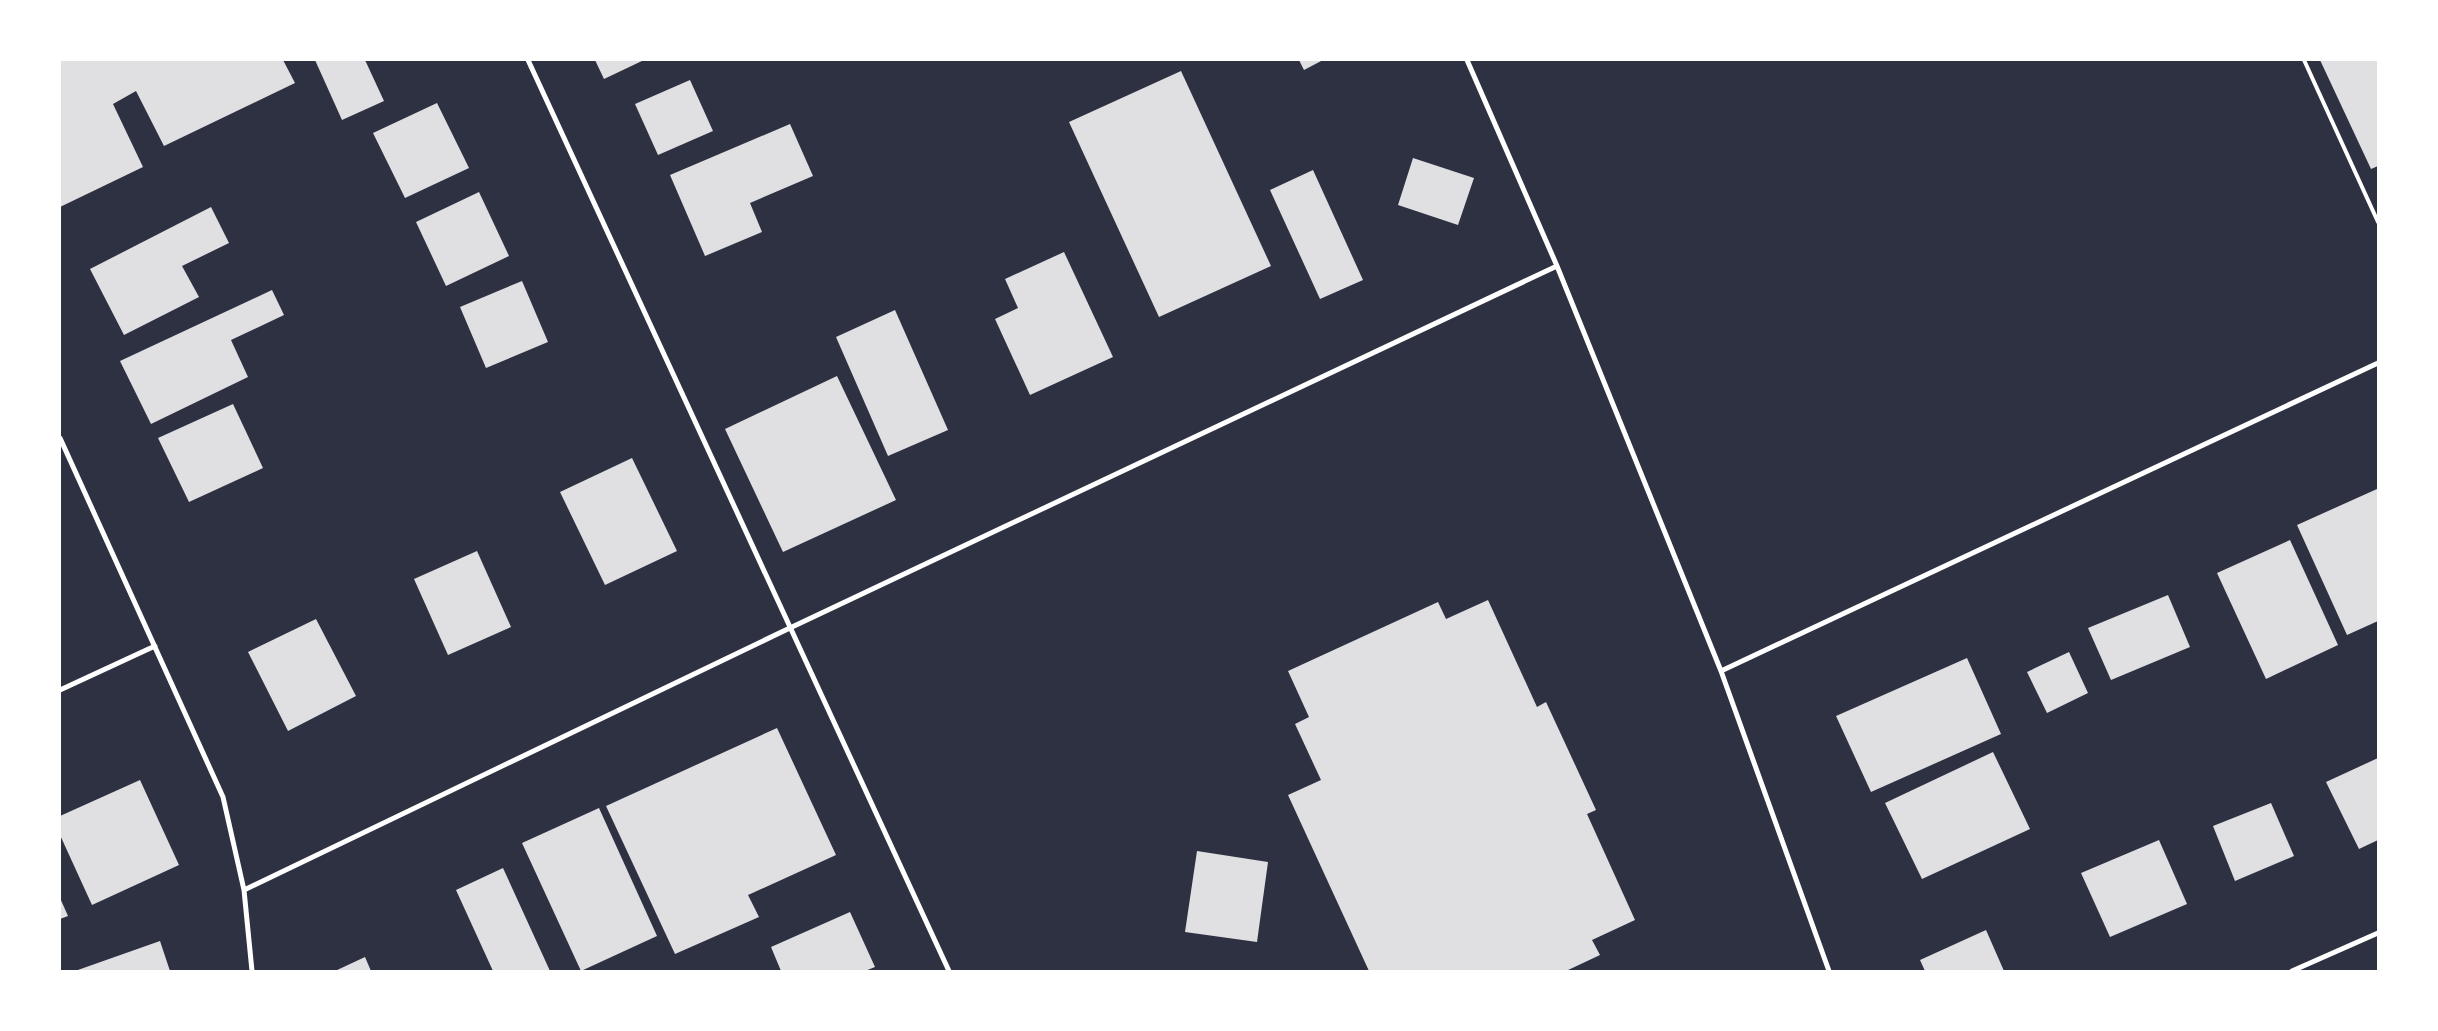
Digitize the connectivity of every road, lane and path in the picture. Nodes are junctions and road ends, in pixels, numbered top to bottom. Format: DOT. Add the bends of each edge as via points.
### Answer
graph roads {
  1 [pos="528,60"];
  2 [pos="1467,60"];
  3 [pos="2304,60"];
  4 [pos="2378,222"];
  5 [pos="1557,266"];
  6 [pos="2378,363"];
  7 [pos="60,438"];
  8 [pos="792,628"];
  9 [pos="155,646"];
  10 [pos="1720,670"];
  11 [pos="60,690"];
  12 [pos="244,890"];
  13 [pos="2378,934"];
  14 [pos="252,971"];
  15 [pos="949,971"];
  16 [pos="1829,971"];
  17 [pos="2292,971"];
  1 -- 8 [label="street"];
  2 -- 5 [label="street"];
  3 -- 4 [label="lane"];
  5 -- 8 [label="street"];
  5 -- 10 [label="street"];
  6 -- 10 [label="street"];
  7 -- 9 [label="street"];
  8 -- 12 [label="street"];
  8 -- 15 [label="street"];
  9 -- 11 [label="street"];
  9 -- 12 [label="street" via="223,797"];
  10 -- 16 [label="street"];
  12 -- 14 [label="street"];
  13 -- 17 [label="street"];
}
